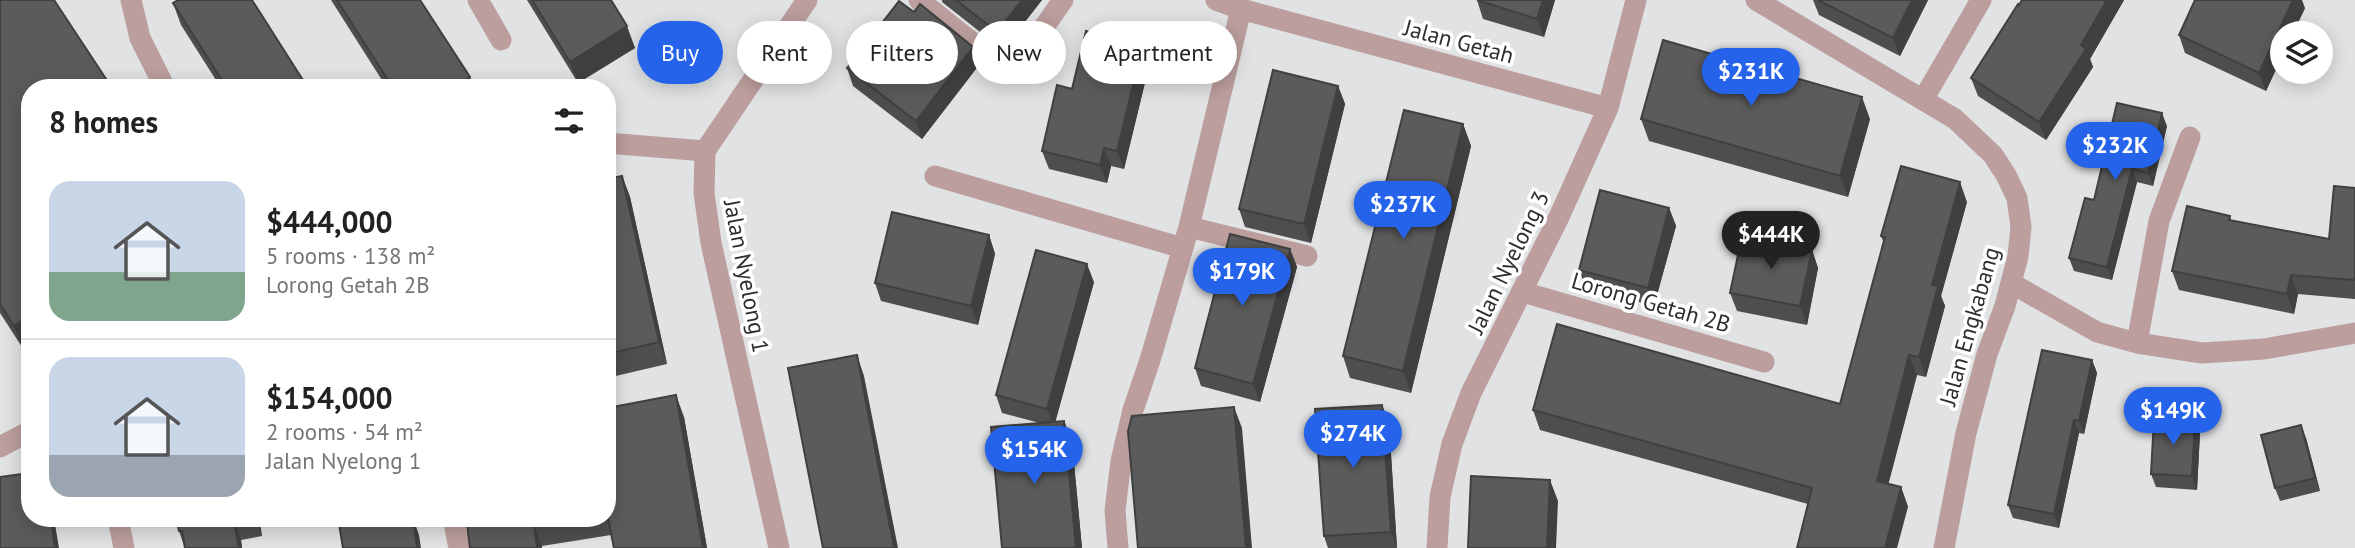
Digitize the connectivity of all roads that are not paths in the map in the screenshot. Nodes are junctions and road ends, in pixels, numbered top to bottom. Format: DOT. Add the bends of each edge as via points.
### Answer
graph roads {
  1 [pos="131,0"];
  2 [pos="478,0"];
  3 [pos="807,0"];
  4 [pos="919,0"];
  5 [pos="1063,0"];
  6 [pos="1216,0"];
  7 [pos="1636,0"];
  8 [pos="1756,0"];
  9 [pos="1981,0"];
  10 [pos="1241,9"];
  11 [pos="501,40"];
  12 [pos="160,79"];
  13 [pos="1924,98"];
  14 [pos="1608,108"];
  15 [pos="2190,137"];
  16 [pos="616,144"];
  17 [pos="705,151"];
  18 [pos="934,176"];
  19 [pos="1189,227"];
  20 [pos="1182,248"];
  21 [pos="1307,256"];
  22 [pos="2011,283"];
  23 [pos="1523,292"];
  24 [pos="2355,333"];
  25 [pos="2137,344"];
  26 [pos="1764,362"];
  27 [pos="21,436"];
  28 [pos="0,447"];
  29 [pos="120,527"];
  30 [pos="455,527"];
  31 [pos="124,548"];
  32 [pos="459,548"];
  33 [pos="779,548"];
  34 [pos="1118,548"];
  35 [pos="1437,548"];
  36 [pos="1944,548"];
  1 -- 12 [label="street" via="140,38"];
  2 -- 11 [label="street"];
  3 -- 17 [label="street"];
  4 -- 5 [label="street" via="1010,70"];
  6 -- 10 [label="street, Jalan Getah"];
  7 -- 14 [label="street, Jalan Nyelong 3"];
  8 -- 13 [label="street, Jalan Engkabang"];
  9 -- 13 [label="street"];
  10 -- 14 [label="street, Jalan Getah"];
  10 -- 19 [label="street"];
  13 -- 22 [label="street, Jalan Engkabang" via="1955,118 1993,155 2017,198 2021,227"];
  14 -- 23 [label="street, Jalan Nyelong 3"];
  15 -- 25 [label="street" via="2160,221"];
  16 -- 17 [label="street"];
  17 -- 33 [label="street, Jalan Nyelong 1" via="704,193 711,243"];
  18 -- 20 [label="street"];
  19 -- 20 [label="street"];
  19 -- 21 [label="street"];
  20 -- 34 [label="street" via="1121,461 1115,510"];
  22 -- 25 [label="street" via="2097,332"];
  22 -- 36 [label="street, Jalan Engkabang" via="1965,433"];
  23 -- 26 [label="street, Lorong Getah 2B"];
  23 -- 35 [label="street, Jalan Nyelong 3" via="1471,393 1452,444 1440,497"];
  24 -- 25 [label="street" via="2264,349 2202,353"];
  27 -- 28 [label="street"];
  29 -- 31 [label="street"];
  30 -- 32 [label="street"];
}
